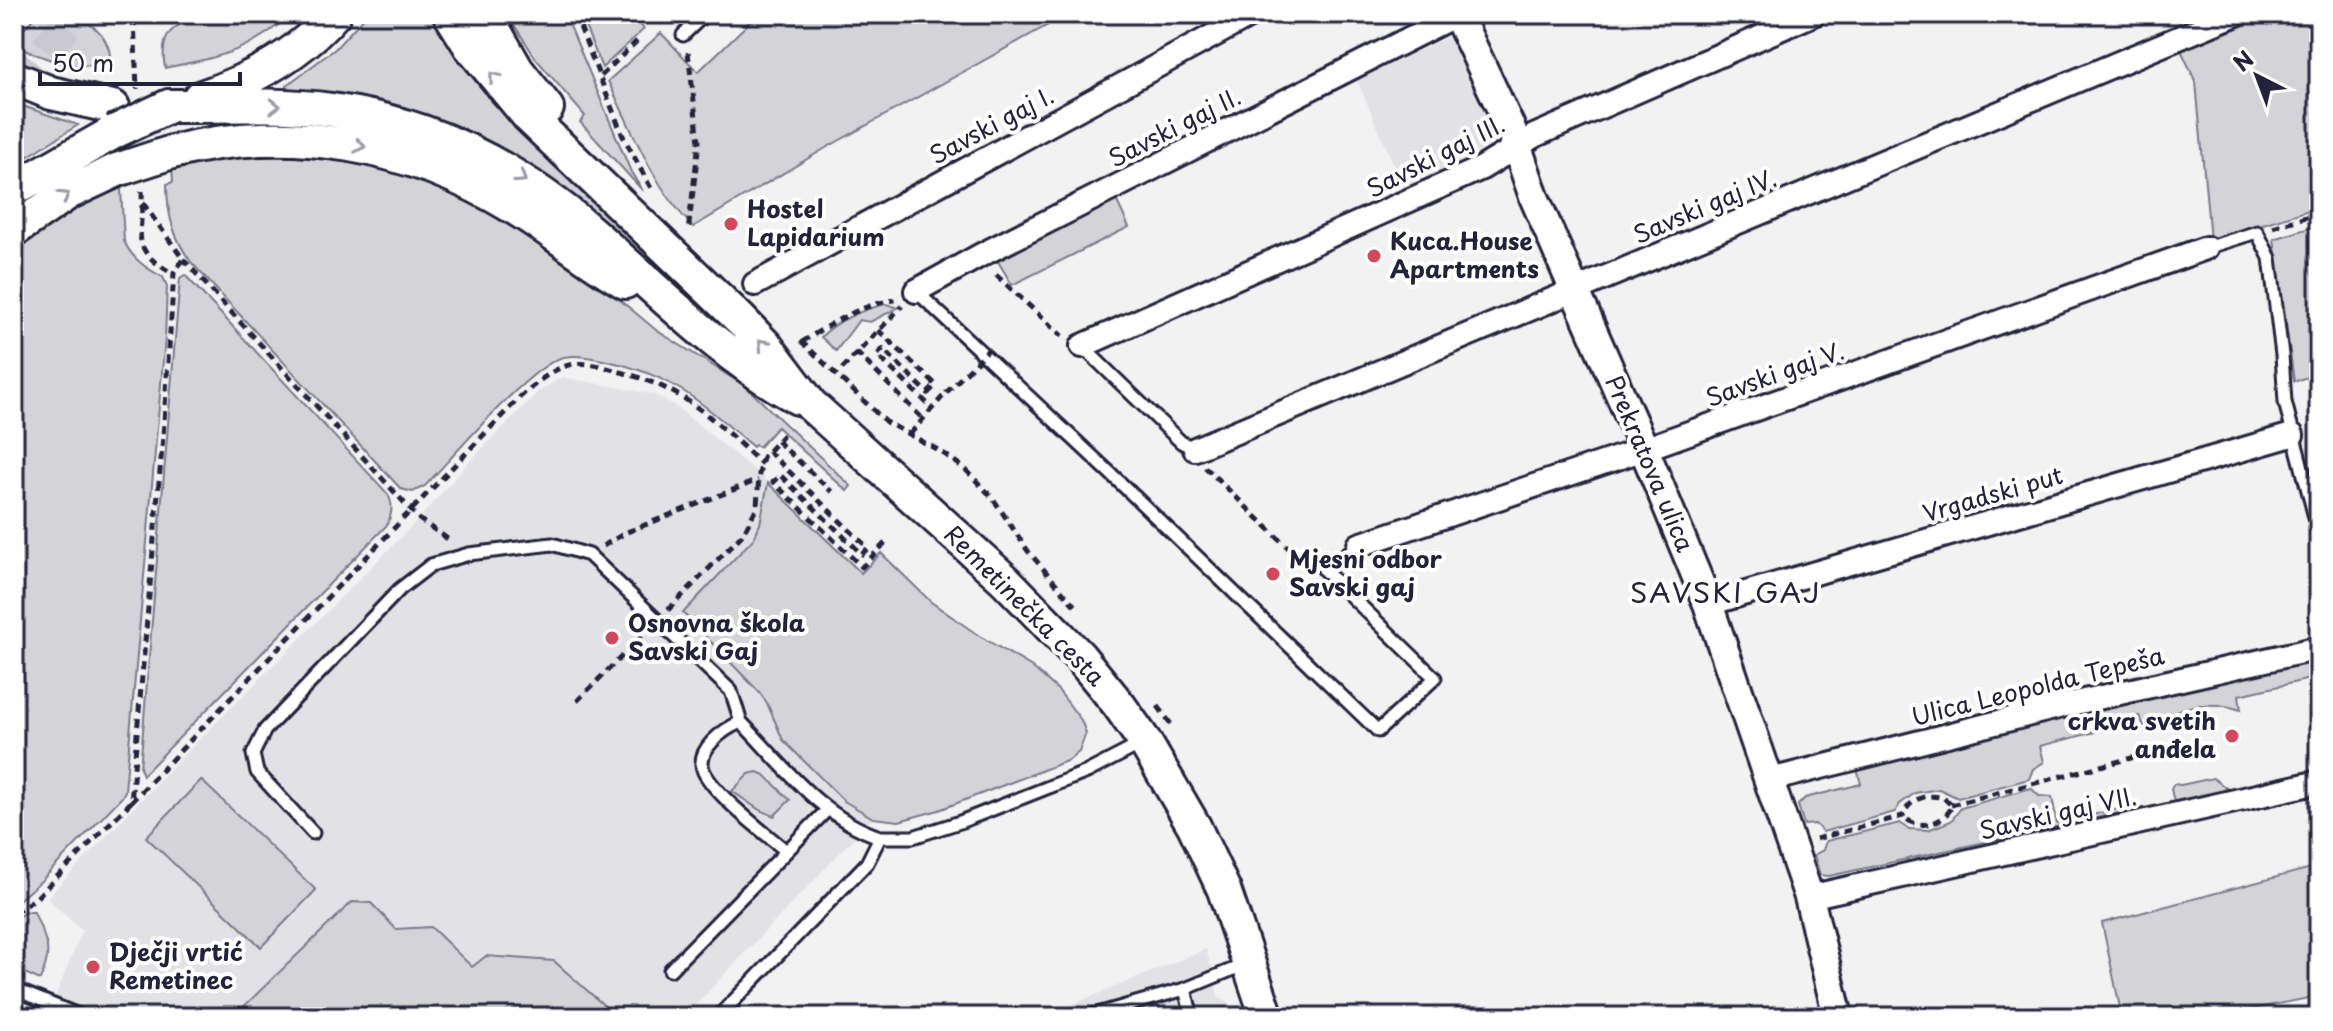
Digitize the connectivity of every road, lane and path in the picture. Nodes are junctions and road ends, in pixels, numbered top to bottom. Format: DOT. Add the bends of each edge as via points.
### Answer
graph roads {
  1 [pos="89,14"];
  2 [pos="170,14"];
  3 [pos="334,14"];
  4 [pos="450,14"];
  5 [pos="485,14"];
  6 [pos="575,14"];
  7 [pos="705,14"];
  8 [pos="1253,14"];
  9 [pos="1457,14"];
  10 [pos="1814,14"];
  11 [pos="2236,14"];
  12 [pos="683,35"];
  13 [pos="639,39"];
  14 [pos="601,76"];
  15 [pos="14,78"];
  16 [pos="169,106"];
  17 [pos="113,120"];
  18 [pos="1516,148"];
  19 [pos="14,189"];
  20 [pos="654,194"];
  21 [pos="627,212"];
  22 [pos="2319,213"];
  23 [pos="14,230"];
  24 [pos="2257,232"];
  25 [pos="688,237"];
  26 [pos="2206,248"];
  27 [pos="981,255"];
  28 [pos="183,259"];
  29 [pos="174,274"];
  30 [pos="755,284"];
  31 [pos="1574,290"];
  32 [pos="916,291"];
  33 [pos="668,302"];
  34 [pos="878,330"];
  35 [pos="1082,346"];
  36 [pos="989,349"];
  37 [pos="856,352"];
  38 [pos="842,369"];
  39 [pos="811,405"];
  40 [pos="932,408"];
  41 [pos="923,419"];
  42 [pos="784,434"];
  43 [pos="910,434"];
  44 [pos="2292,435"];
  45 [pos="777,441"];
  46 [pos="1195,449"];
  47 [pos="1644,449"];
  48 [pos="768,451"];
  49 [pos="762,464"];
  50 [pos="758,480"];
  51 [pos="832,492"];
  52 [pos="412,512"];
  53 [pos="1002,513"];
  54 [pos="2319,533"];
  55 [pos="888,540"];
  56 [pos="1359,545"];
  57 [pos="469,554"];
  58 [pos="589,555"];
  59 [pos="1324,570"];
  60 [pos="1708,604"];
  61 [pos="657,620"];
  62 [pos="2319,648"];
  63 [pos="577,701"];
  64 [pos="741,722"];
  65 [pos="1145,742"];
  66 [pos="2143,755"];
  67 [pos="1770,780"];
  68 [pos="2319,782"];
  69 [pos="131,802"];
  70 [pos="1951,805"];
  71 [pos="828,809"];
  72 [pos="1903,816"];
  73 [pos="313,833"];
  74 [pos="880,837"];
  75 [pos="1809,841"];
  76 [pos="786,851"];
  77 [pos="1809,897"];
  78 [pos="14,913"];
  79 [pos="1250,963"];
  80 [pos="670,970"];
  81 [pos="14,989"];
  82 [pos="1185,989"];
  83 [pos="83,1017"];
  84 [pos="718,1017"];
  85 [pos="1087,1017"];
  86 [pos="1192,1017"];
  87 [pos="1267,1017"];
  88 [pos="1838,1017"];
  1 -- 2 [label="path"];
  3 -- 16 [label="main road" via="295,51 258,74"];
  21 -- 4 [label="main road, Remetinečka cesta, one-way" via="529,117"];
  5 -- 21 [label="main road" via="517,70"];
  6 -- 14 [label="path"];
  7 -- 12 [label="lane"];
  8 -- 30 [label="street, Savski gaj I."];
  9 -- 18 [label="street, Prekratova ulica"];
  9 -- 27 [label="street, Savski gaj II."];
  10 -- 18 [label="street, Savski gaj III."];
  11 -- 31 [label="street, Savski gaj IV."];
  12 -- 25 [label="path" via="699,142"];
  13 -- 14 [label="path"];
  14 -- 20 [label="path" via="622,134"];
  15 -- 17 [label="main road"];
  16 -- 17 [label="main road, bridge"];
  16 -- 33 [label="main road, Remetinečka cesta, one-way" via="333,110 440,136 516,174 545,195"];
  17 -- 19 [label="main road"];
  18 -- 31 [label="street, Prekratova ulica"];
  18 -- 35 [label="street, Savski gaj III." via="1482,168"];
  39 -- 21 [label="main road, Remetinečka cesta, one-way" via="767,347"];
  22 -- 24 [label="path"];
  23 -- 33 [label="main road, one-way, bridge" via="68,193 172,152 266,138 363,146 445,171 513,206 601,268"];
  24 -- 26 [label="lane"];
  24 -- 44 [label="lane" via="2270,258"];
  26 -- 47 [label="street, Savski gaj V."];
  27 -- 32 [label="street, Savski gaj II."];
  27 -- 35 [label="path" via="1074,347"];
  28 -- 29 [label="path"];
  28 -- 29 [label="path" via="142,202 142,249"];
  28 -- 52 [label="path"];
  29 -- 69 [label="path"];
  31 -- 46 [label="street, Savski gaj IV."];
  31 -- 47 [label="street, Prekratova ulica"];
  32 -- 59 [label="lane" via="1378,731 1435,678"];
  33 -- 39 [label="main road, Remetinečka cesta" via="749,368"];
  34 -- 37 [label="path"];
  34 -- 40 [label="path" via="936,385 928,393 883,349 877,355"];
  34 -- 43 [label="path" via="910,298 878,302 802,342 886,422"];
  35 -- 46 [label="lane" via="1181,442"];
  36 -- 40 [label="path, bridge"];
  37 -- 38 [label="path"];
  37 -- 41 [label="path"];
  39 -- 65 [label="main road, Remetinečka cesta" via="1039,614 1097,677"];
  40 -- 41 [label="path"];
  41 -- 43 [label="path"];
  42 -- 45 [label="path"];
  43 -- 53 [label="path" via="964,468"];
  44 -- 54 [label="lane"];
  44 -- 60 [label="street, Vrgadski put"];
  45 -- 48 [label="path"];
  45 -- 51 [label="path"];
  46 -- 59 [label="path" via="1203,465 1311,570"];
  47 -- 56 [label="street, Savski gaj V."];
  47 -- 60 [label="street, Prekratova ulica"];
  48 -- 49 [label="path"];
  48 -- 55 [label="path" via="868,548 862,554 780,475 773,482 862,567"];
  49 -- 50 [label="path"];
  49 -- 52 [label="path" via="695,403 657,382 575,364 555,370 521,396"];
  50 -- 58 [label="path" via="627,532"];
  50 -- 61 [label="path" via="757,507 743,534"];
  52 -- 57 [label="path"];
  52 -- 69 [label="path"];
  56 -- 59 [label="lane"];
  57 -- 58 [label="lane" via="552,544"];
  57 -- 73 [label="lane" via="431,565 400,589 265,730 253,754 257,772"];
  58 -- 61 [label="lane"];
  60 -- 67 [label="street, Prekratova ulica"];
  61 -- 63 [label="path"];
  61 -- 64 [label="lane" via="731,691"];
  62 -- 67 [label="street, Ulica Leopolda Tepeša"];
  64 -- 71 [label="lane"];
  64 -- 76 [label="lane" via="714,740 703,771"];
  65 -- 74 [label="lane" via="1087,772 960,822 913,837"];
  65 -- 79 [label="main road, Remetinečka cesta" via="1200,839"];
  66 -- 70 [label="path"];
  67 -- 77 [label="street, Prekratova ulica"];
  68 -- 77 [label="street, Savski gaj VII."];
  69 -- 78 [label="path" via="36,898"];
  70 -- 72 [label="path" via="1947,815 1934,822 1915,824"];
  70 -- 72 [label="path" via="1944,798 1927,796 1912,803"];
  71 -- 74 [label="lane" via="845,823"];
  71 -- 76 [label="lane"];
  72 -- 75 [label="path"];
  74 -- 84 [label="lane" via="867,863"];
  76 -- 80 [label="lane"];
  77 -- 88 [label="street, Prekratova ulica"];
  79 -- 82 [label="lane"];
  79 -- 87 [label="main road, Remetinečka cesta"];
  81 -- 83 [label="lane"];
  82 -- 85 [label="lane"];
  82 -- 86 [label="lane"];
}
